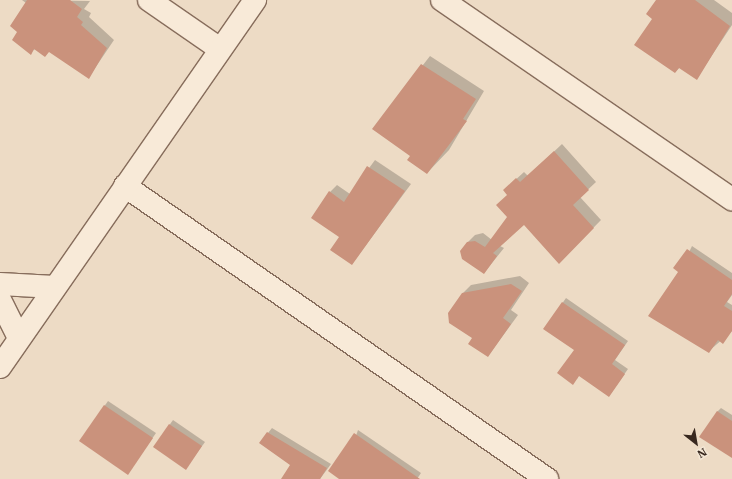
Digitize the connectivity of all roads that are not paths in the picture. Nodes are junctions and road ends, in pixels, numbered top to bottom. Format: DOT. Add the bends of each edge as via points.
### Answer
graph roads {
  1 [pos="149,0"];
  2 [pos="255,0"];
  3 [pos="442,0"];
  4 [pos="220,49"];
  5 [pos="125,186"];
  6 [pos="732,200"];
  7 [pos="0,284"];
  8 [pos="55,287"];
  9 [pos="0,300"];
  10 [pos="19,338"];
  11 [pos="0,367"];
  12 [pos="547,479"];
  1 -- 4 [label="street"];
  2 -- 4 [label="street"];
  3 -- 6 [label="street"];
  4 -- 5 [label="street"];
  5 -- 8 [label="street"];
  5 -- 12 [label="street"];
  7 -- 8 [label="street"];
  8 -- 10 [label="street"];
  9 -- 10 [label="street"];
  10 -- 11 [label="street"];
}
